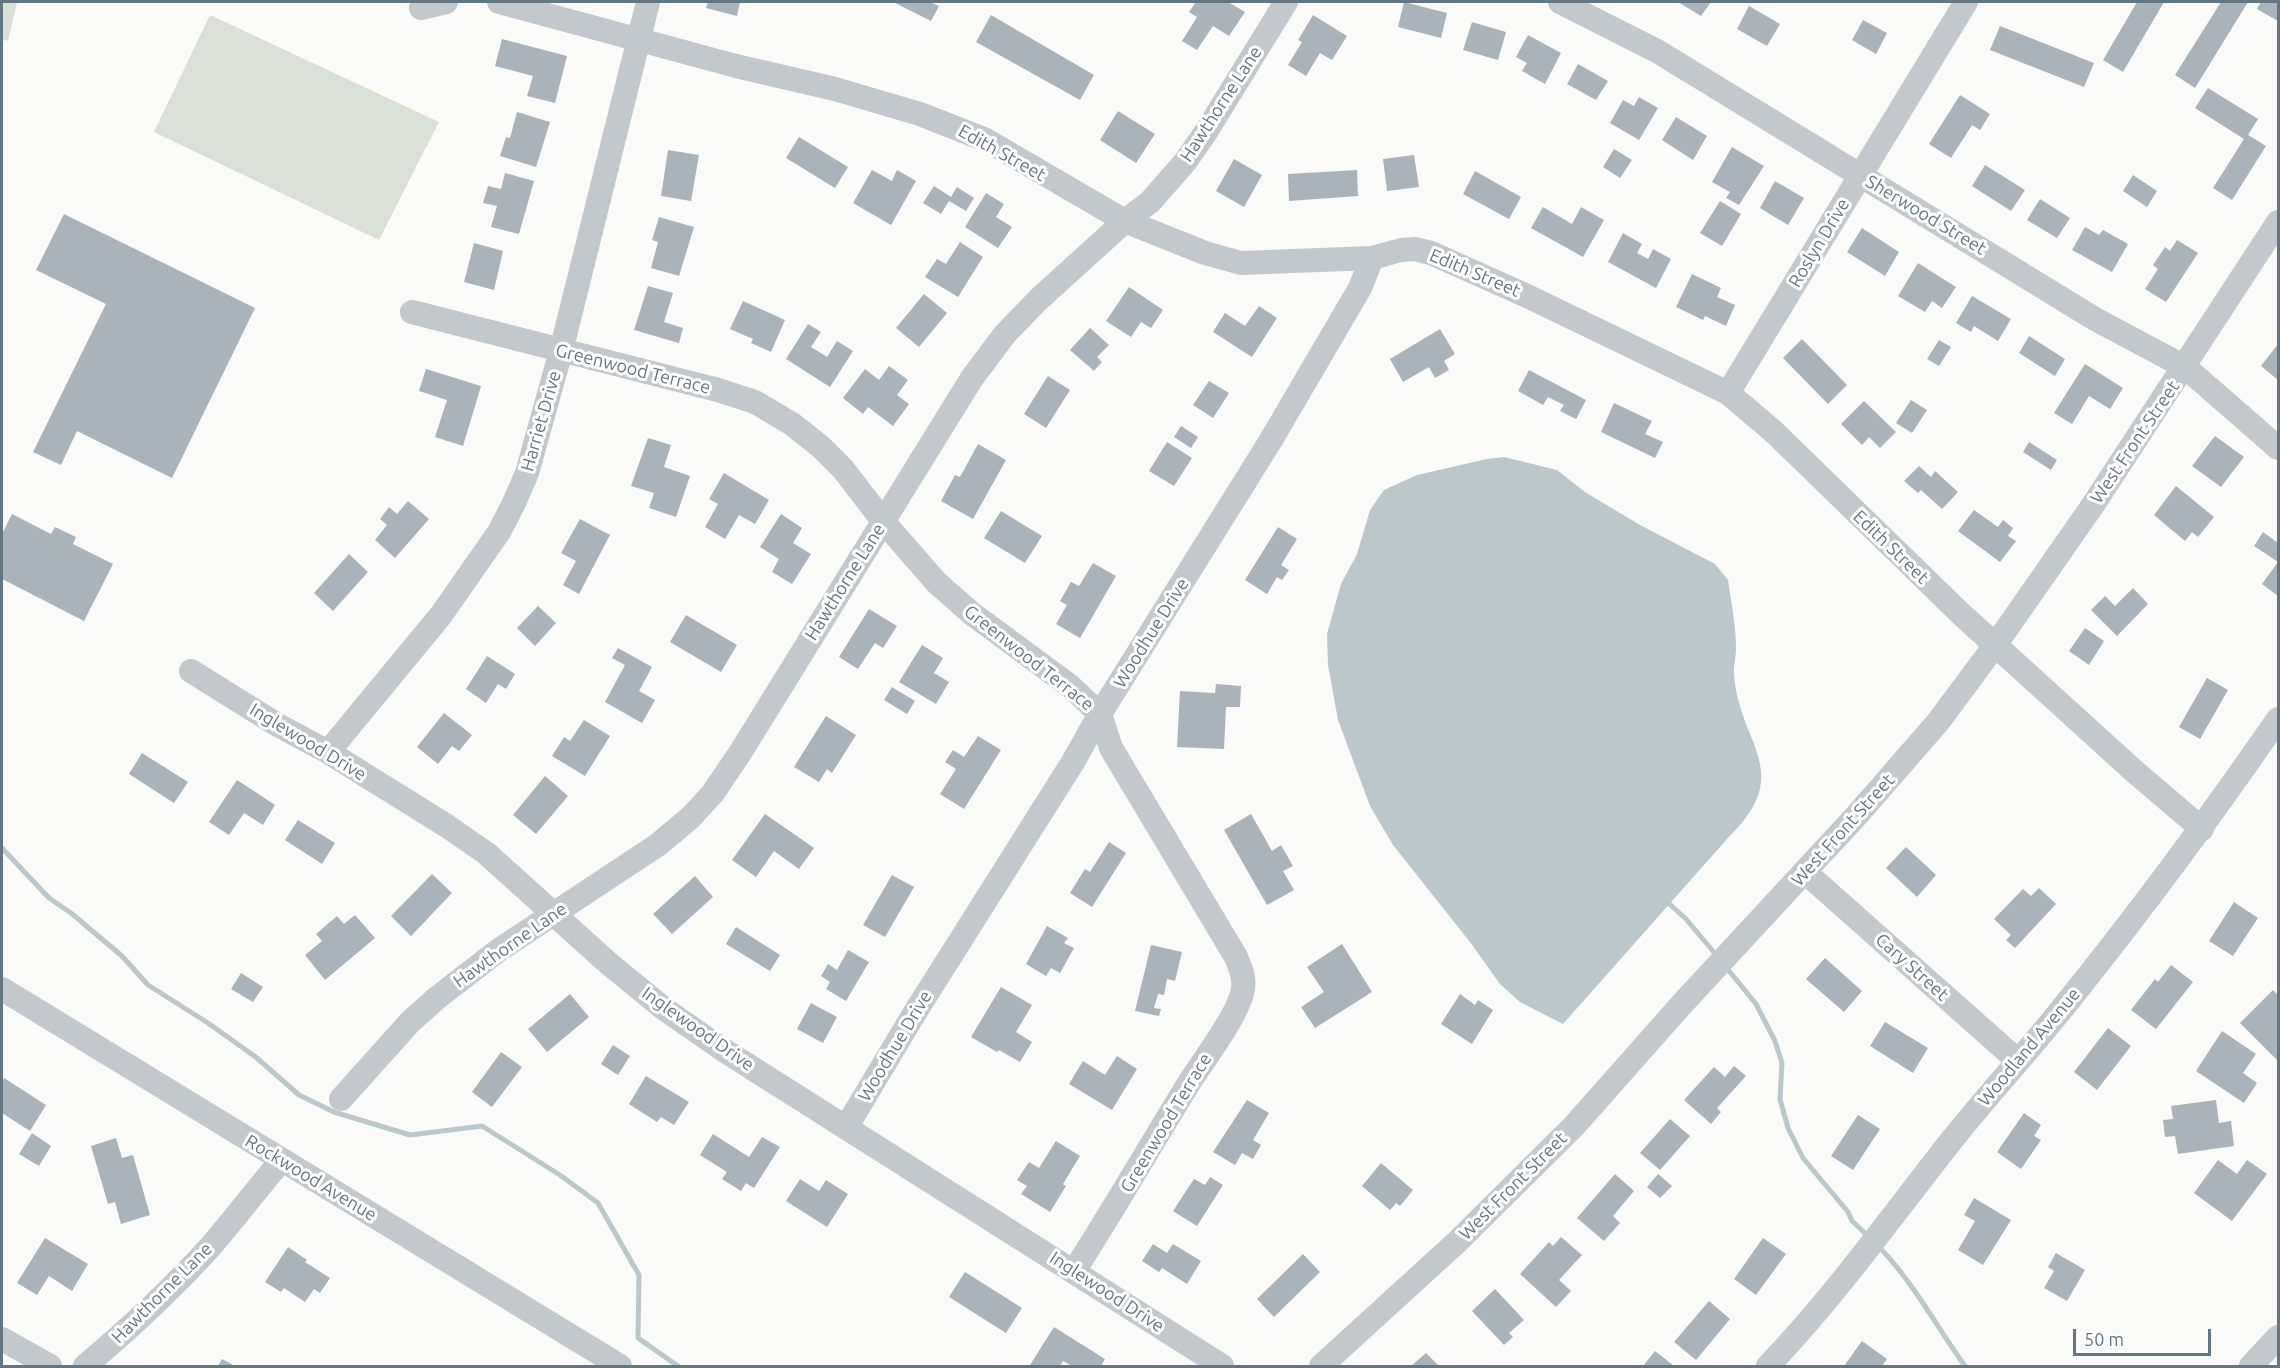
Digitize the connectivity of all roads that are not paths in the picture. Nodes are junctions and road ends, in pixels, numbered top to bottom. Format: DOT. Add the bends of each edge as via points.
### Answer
graph roads {
  1 [pos="446,2"];
  2 [pos="499,2"];
  3 [pos="648,2"];
  4 [pos="1286,2"];
  5 [pos="1560,2"];
  6 [pos="1966,2"];
  7 [pos="421,8"];
  8 [pos="638,39"];
  9 [pos="1860,175"];
  10 [pos="1125,221"];
  11 [pos="2278,222"];
  12 [pos="1372,258"];
  13 [pos="412,312"];
  14 [pos="561,351"];
  15 [pos="2185,367"];
  16 [pos="1728,393"];
  17 [pos="2278,448"];
  18 [pos="883,521"];
  19 [pos="1996,644"];
  20 [pos="191,670"];
  21 [pos="1100,714"];
  22 [pos="2278,719"];
  23 [pos="328,752"];
  24 [pos="2202,829"];
  25 [pos="1805,872"];
  26 [pos="554,912"];
  27 [pos="2,990"];
  28 [pos="2018,1062"];
  29 [pos="340,1099"];
  30 [pos="847,1126"];
  31 [pos="281,1161"];
  32 [pos="1074,1271"];
  33 [pos="2278,1337"];
  34 [pos="2,1339"];
  35 [pos="50,1366"];
  36 [pos="85,1366"];
  37 [pos="620,1366"];
  38 [pos="1222,1366"];
  39 [pos="1321,1366"];
  40 [pos="1768,1366"];
  41 [pos="2251,1366"];
  1 -- 7 [label="street"];
  2 -- 8 [label="street, Edith Street"];
  3 -- 8 [label="street, Harriet Drive"];
  4 -- 10 [label="street, Hawthorne Lane" via="1185,162 1150,202"];
  5 -- 9 [label="street, Sherwood Street" via="1657,51"];
  6 -- 9 [label="street, Roslyn Drive"];
  8 -- 10 [label="street, Edith Street" via="835,89 965,130"];
  8 -- 14 [label="street, Harriet Drive"];
  9 -- 15 [label="street, Sherwood Street" via="2095,319"];
  9 -- 16 [label="street, Roslyn Drive"];
  10 -- 12 [label="street, Edith Street" via="1205,253 1241,262"];
  10 -- 18 [label="street, Hawthorne Lane" via="1005,334 972,378"];
  11 -- 15 [label="street, West Front Street"];
  12 -- 16 [label="street, Edith Street" via="1401,250 1431,253"];
  12 -- 21 [label="street, Woodhue Drive" via="1360,288 1271,440"];
  13 -- 14 [label="street, Greenwood Terrace"];
  14 -- 18 [label="street, Greenwood Terrace" via="755,402 821,447"];
  14 -- 23 [label="street, Harriet Drive" via="527,473 499,532 441,615"];
  15 -- 17 [label="street, Sherwood Street"];
  15 -- 19 [label="street, West Front Street"];
  16 -- 19 [label="street, Edith Street"];
  18 -- 21 [label="street, Greenwood Terrace" via="936,582 971,613 1070,686"];
  18 -- 26 [label="street, Hawthorne Lane" via="712,793 659,844"];
  19 -- 24 [label="street, Edith Street"];
  19 -- 25 [label="street, West Front Street" via="1938,722"];
  20 -- 23 [label="street, Inglewood Drive"];
  21 -- 30 [label="street, Woodhue Drive"];
  21 -- 32 [label="street, Greenwood Terrace" via="1111,748 1236,957 1244,989 1124,1194"];
  22 -- 24 [label="street, Woodland Avenue"];
  23 -- 26 [label="street, Inglewood Drive" via="447,826"];
  24 -- 28 [label="street, Woodland Avenue"];
  25 -- 28 [label="street, Cary Street"];
  25 -- 39 [label="street, West Front Street" via="1574,1126 1457,1242"];
  26 -- 29 [label="street, Hawthorne Lane" via="438,997"];
  26 -- 30 [label="street, Inglewood Drive" via="663,1008"];
  27 -- 31 [label="street, Rockwood Avenue"];
  28 -- 40 [label="street, Woodland Avenue" via="1820,1309"];
  30 -- 32 [label="street, Inglewood Drive"];
  31 -- 36 [label="street, Hawthorne Lane" via="177,1281"];
  31 -- 37 [label="street, Rockwood Avenue"];
  32 -- 38 [label="street, Inglewood Drive"];
  33 -- 41 [label="street"];
  34 -- 35 [label="street"];
}
